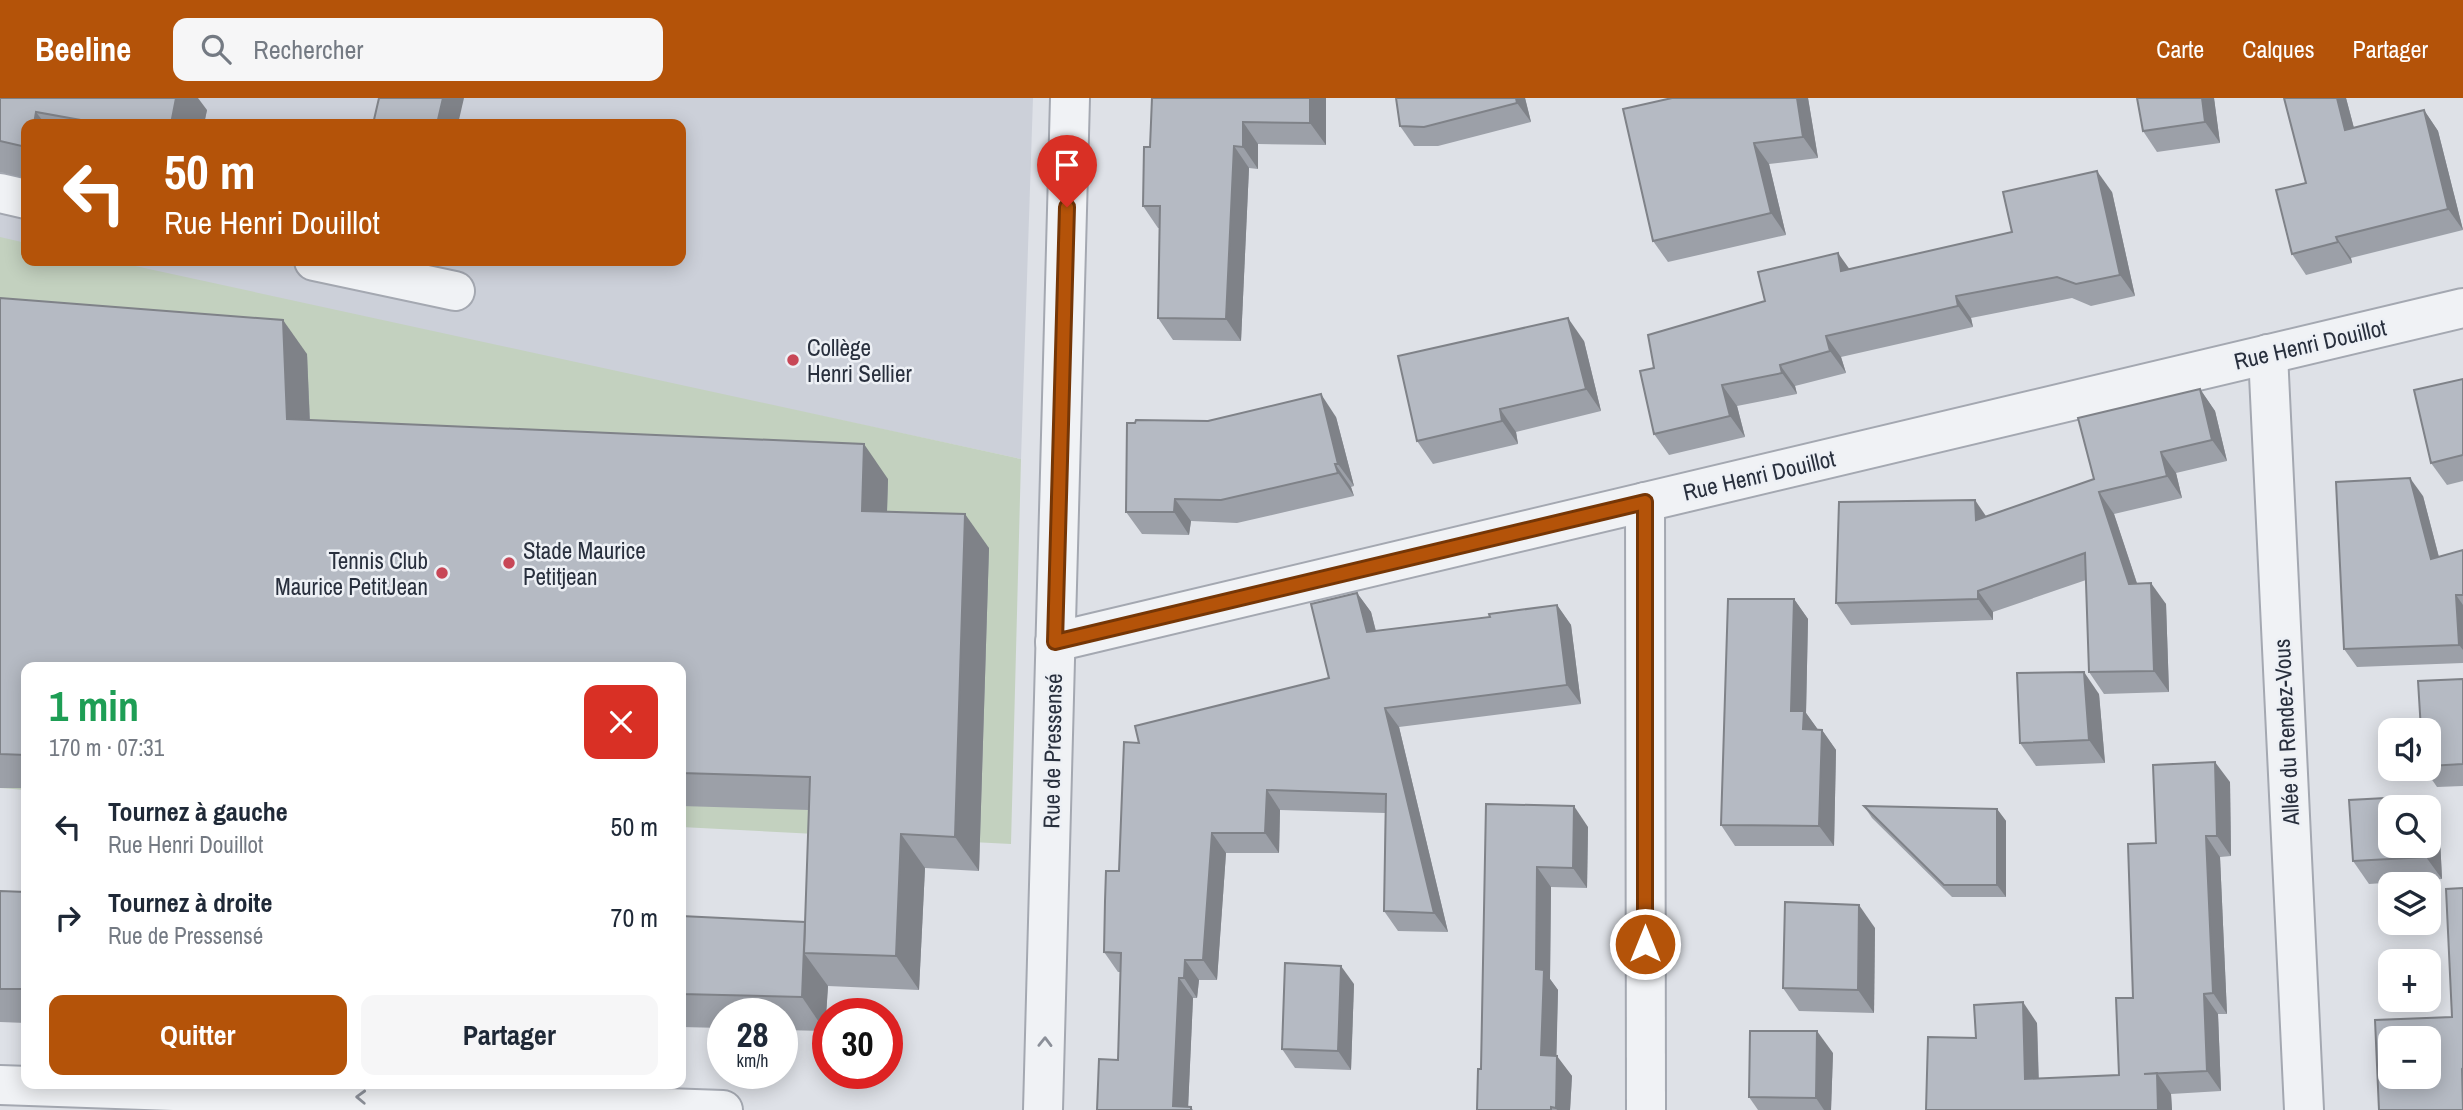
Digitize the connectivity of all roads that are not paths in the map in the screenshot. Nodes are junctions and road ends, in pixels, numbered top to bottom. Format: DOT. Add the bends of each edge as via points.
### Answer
graph roads {
  1 [pos="1070,98"];
  2 [pos="0,193"];
  3 [pos="21,198"];
  4 [pos="338,266"];
  5 [pos="455,291"];
  6 [pos="2463,308"];
  7 [pos="2268,354"];
  8 [pos="1645,502"];
  9 [pos="1055,642"];
  10 [pos="0,1085"];
  11 [pos="21,1086"];
  12 [pos="116,1089"];
  13 [pos="723,1110"];
  14 [pos="1043,1110"];
  15 [pos="1646,1110"];
  16 [pos="2304,1110"];
  1 -- 9 [label="street, Rue de Pressensé"];
  2 -- 3 [label="street"];
  4 -- 5 [label="street"];
  6 -- 7 [label="street, Rue Henri Douillot"];
  7 -- 8 [label="street, Rue Henri Douillot"];
  7 -- 16 [label="street, Allée du Rendez-Vous"];
  8 -- 9 [label="street, Rue Henri Douillot"];
  8 -- 15 [label="street"];
  14 -- 9 [label="street, Rue de Pressensé, one-way"];
  11 -- 10 [label="street, one-way"];
  13 -- 12 [label="street, one-way"];
}
